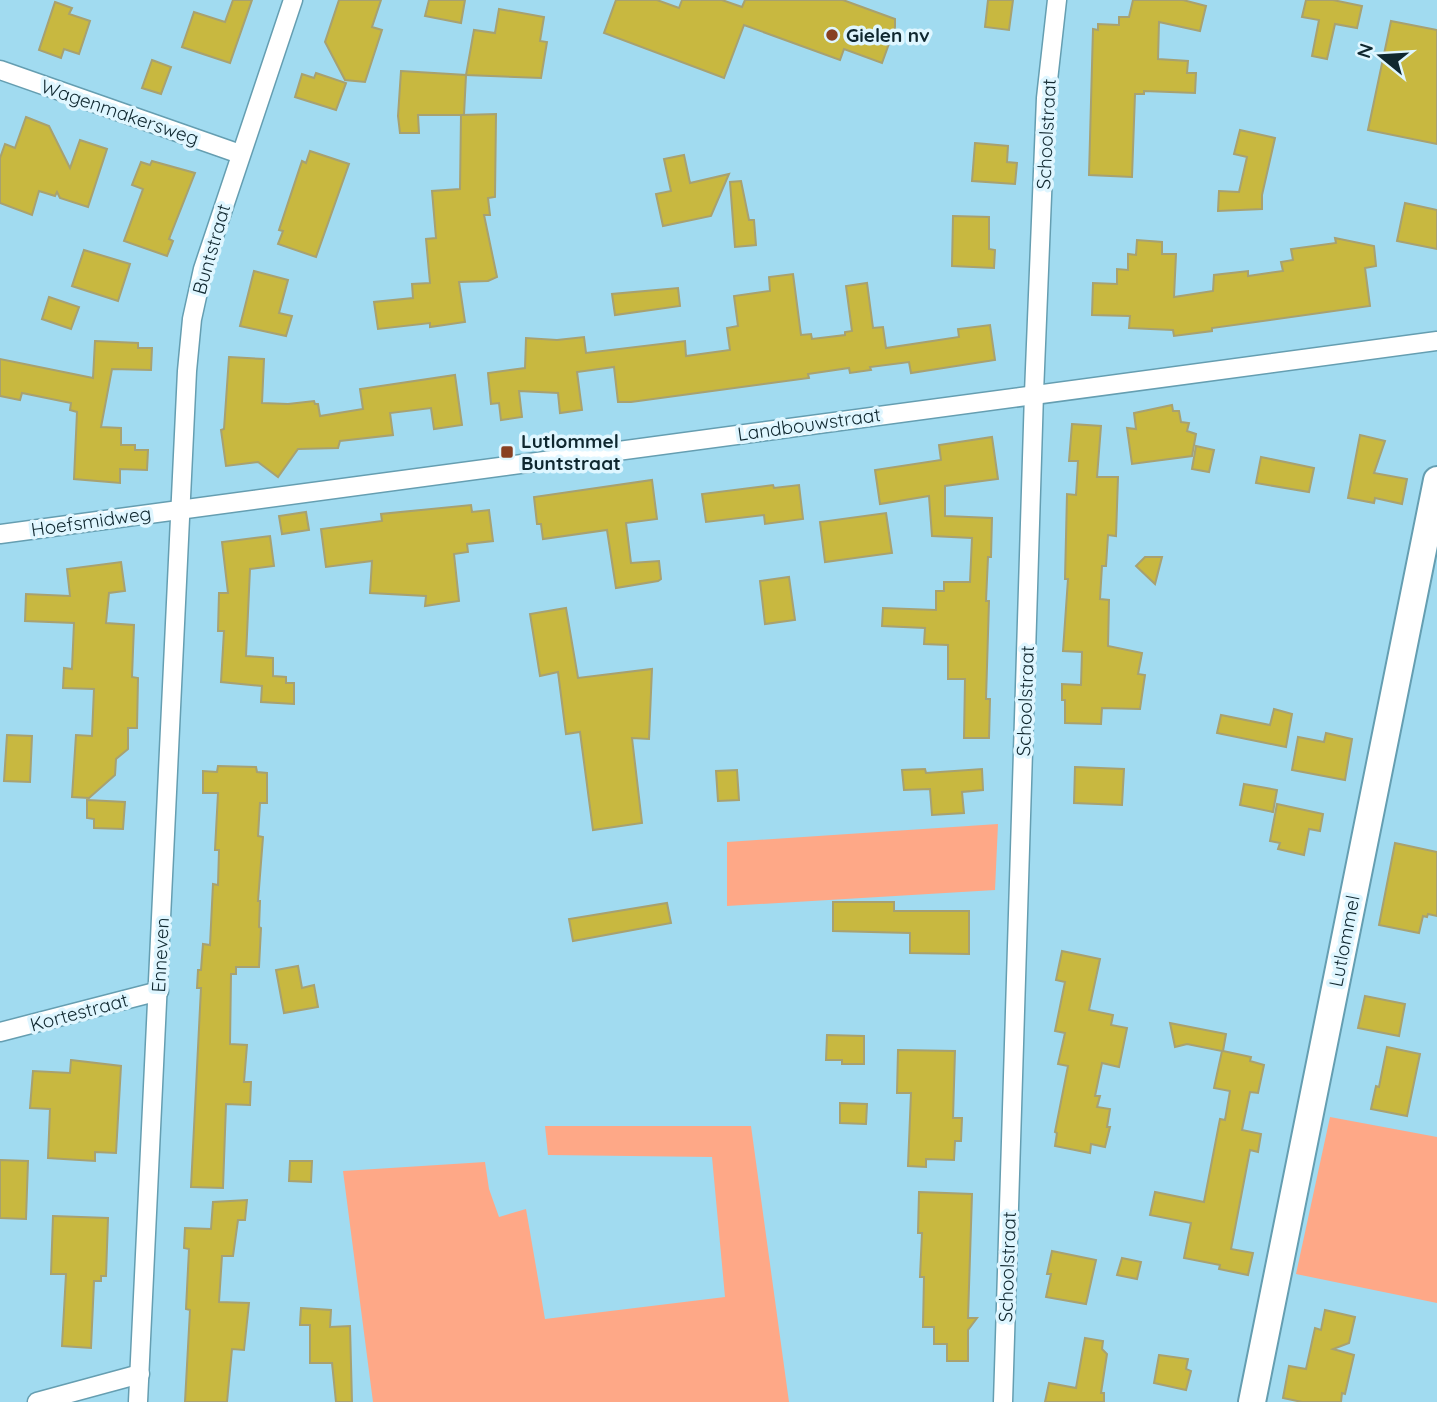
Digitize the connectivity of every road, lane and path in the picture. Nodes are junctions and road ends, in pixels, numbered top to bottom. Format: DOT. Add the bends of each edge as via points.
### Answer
graph roads {
  1 [pos="293,0"];
  2 [pos="1056,0"];
  3 [pos="0,70"];
  4 [pos="240,154"];
  5 [pos="1437,341"];
  6 [pos="1034,393"];
  7 [pos="1437,480"];
  8 [pos="182,508"];
  9 [pos="0,534"];
  10 [pos="159,991"];
  11 [pos="0,1032"];
  12 [pos="140,1374"];
  13 [pos="37,1402"];
  14 [pos="138,1402"];
  15 [pos="1003,1402"];
  16 [pos="1252,1402"];
  1 -- 4 [label="street, Buntstraat"];
  2 -- 6 [label="street, Schoolstraat" via="1046,98"];
  3 -- 4 [label="street, Wagenmakersweg"];
  4 -- 8 [label="street, Buntstraat" via="192,319"];
  5 -- 6 [label="street, Landbouwstraat"];
  6 -- 8 [label="street, Landbouwstraat"];
  6 -- 15 [label="street, Schoolstraat"];
  7 -- 16 [label="main road, Lutlommel"];
  8 -- 9 [label="street, Hoefsmidweg"];
  8 -- 10 [label="street, Enneven"];
  10 -- 11 [label="street, Kortestraat"];
  10 -- 12 [label="street, Enneven"];
  12 -- 13 [label="street"];
  12 -- 14 [label="street, Enneven"];
}
